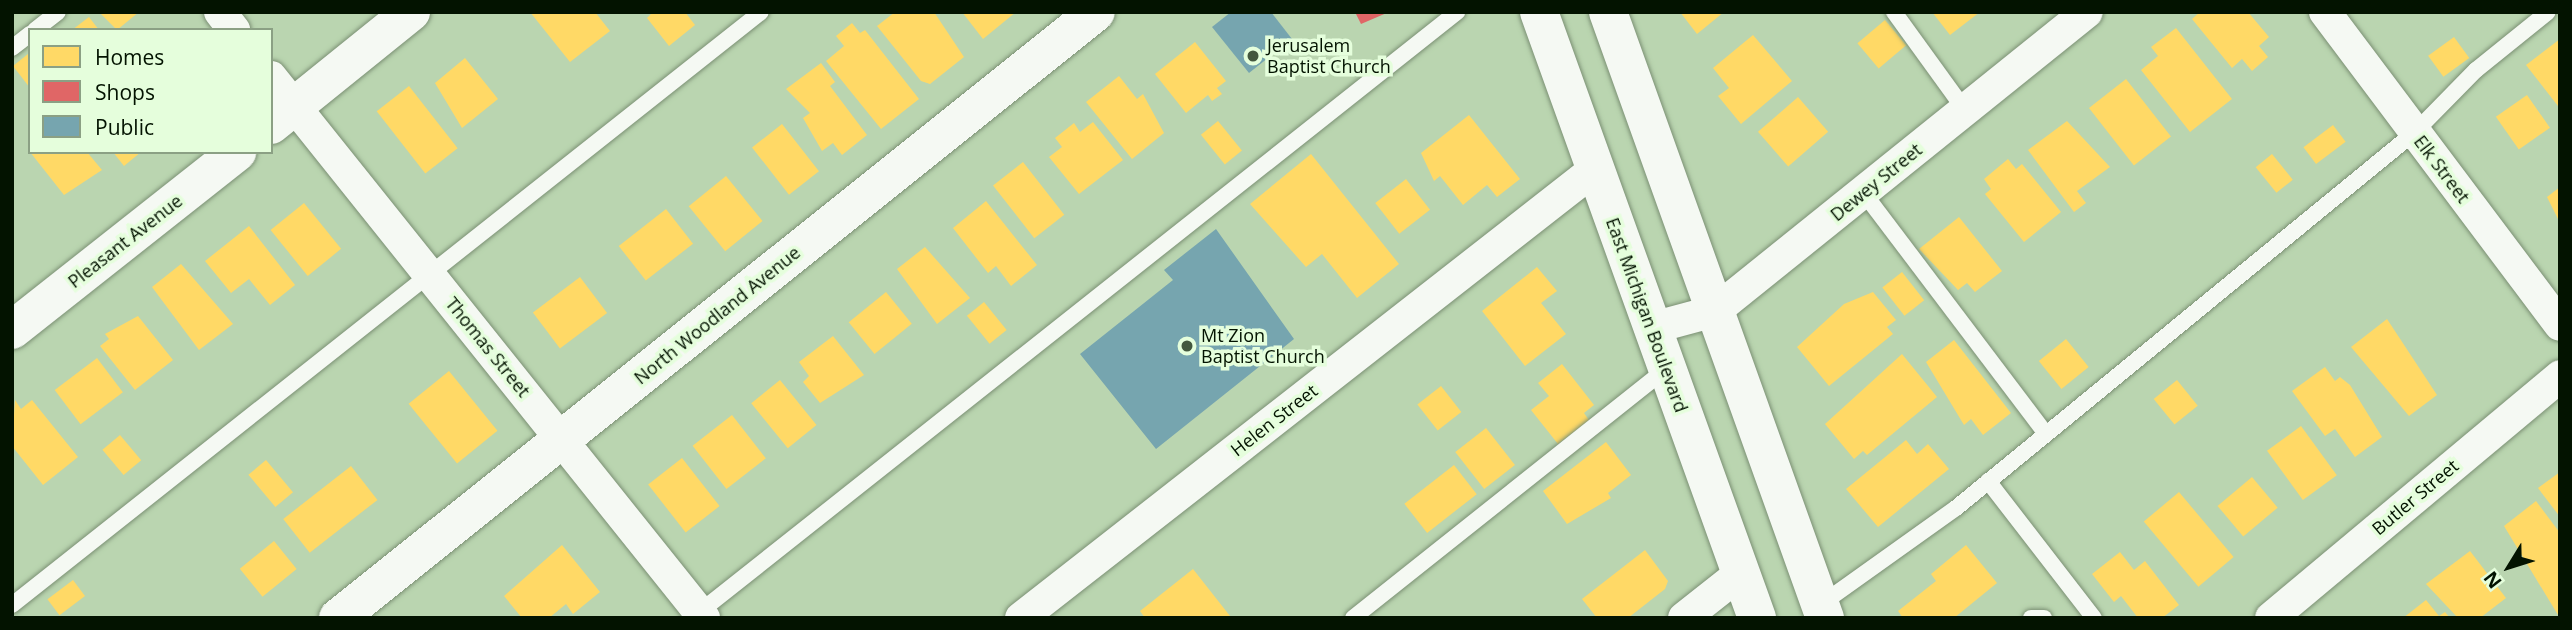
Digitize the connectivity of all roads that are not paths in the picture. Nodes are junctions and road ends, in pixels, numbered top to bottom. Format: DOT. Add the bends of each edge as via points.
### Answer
graph roads {
  1 [pos="58,12"];
  2 [pos="220,12"];
  3 [pos="411,12"];
  4 [pos="761,12"];
  5 [pos="1096,12"];
  6 [pos="1457,12"];
  7 [pos="1539,12"];
  8 [pos="1894,12"];
  9 [pos="2087,12"];
  10 [pos="2325,12"];
  11 [pos="2548,12"];
  12 [pos="1614,15"];
  13 [pos="38,28"];
  14 [pos="232,28"];
  15 [pos="28,36"];
  16 [pos="12,48"];
  17 [pos="273,84"];
  18 [pos="1965,110"];
  19 [pos="283,116"];
  20 [pos="2415,132"];
  21 [pos="234,154"];
  22 [pos="1594,170"];
  23 [pos="1863,192"];
  24 [pos="431,276"];
  25 [pos="1715,311"];
  26 [pos="2560,326"];
  27 [pos="1652,328"];
  28 [pos="12,330"];
  29 [pos="1667,369"];
  30 [pos="2560,376"];
  31 [pos="2046,434"];
  32 [pos="561,440"];
  33 [pos="1988,481"];
  34 [pos="1741,573"];
  35 [pos="12,605"];
  36 [pos="1823,611"];
  37 [pos="699,616"];
  38 [pos="338,618"];
  39 [pos="1021,618"];
  40 [pos="1353,618"];
  41 [pos="1684,618"];
  42 [pos="1757,618"];
  43 [pos="2031,618"];
  44 [pos="2044,618"];
  45 [pos="2094,618"];
  46 [pos="2271,618"];
  1 -- 13 [label="lane"];
  2 -- 14 [label="street"];
  3 -- 19 [label="street"];
  4 -- 24 [label="lane"];
  5 -- 32 [label="street, North Woodland Avenue"];
  6 -- 37 [label="lane"];
  7 -- 22 [label="street, East Michigan Boulevard"];
  8 -- 18 [label="lane"];
  9 -- 18 [label="street, Dewey Street"];
  10 -- 20 [label="street, Elk Street"];
  11 -- 20 [label="lane" via="2476,70"];
  12 -- 25 [label="street"];
  15 -- 16 [label="lane"];
  17 -- 19 [label="street, Thomas Street"];
  18 -- 23 [label="street, Dewey Street"];
  19 -- 24 [label="street, Thomas Street"];
  20 -- 26 [label="street, Elk Street"];
  20 -- 31 [label="lane"];
  21 -- 28 [label="street, Pleasant Avenue"];
  22 -- 27 [label="street, East Michigan Boulevard"];
  22 -- 39 [label="street, Helen Street"];
  23 -- 25 [label="street, Dewey Street"];
  23 -- 31 [label="lane"];
  24 -- 32 [label="street, Thomas Street"];
  24 -- 35 [label="lane"];
  25 -- 27 [label="street, Dewey Street"];
  25 -- 36 [label="street"];
  27 -- 29 [label="street, East Michigan Boulevard"];
  29 -- 34 [label="street, East Michigan Boulevard"];
  29 -- 40 [label="lane"];
  30 -- 46 [label="street, Butler Street"];
  31 -- 33 [label="lane"];
  32 -- 37 [label="street, Thomas Street"];
  32 -- 38 [label="street, North Woodland Avenue"];
  33 -- 36 [label="lane"];
  33 -- 45 [label="lane"];
  34 -- 41 [label="street"];
  34 -- 42 [label="street, East Michigan Boulevard"];
  43 -- 44 [label="lane"];
}
